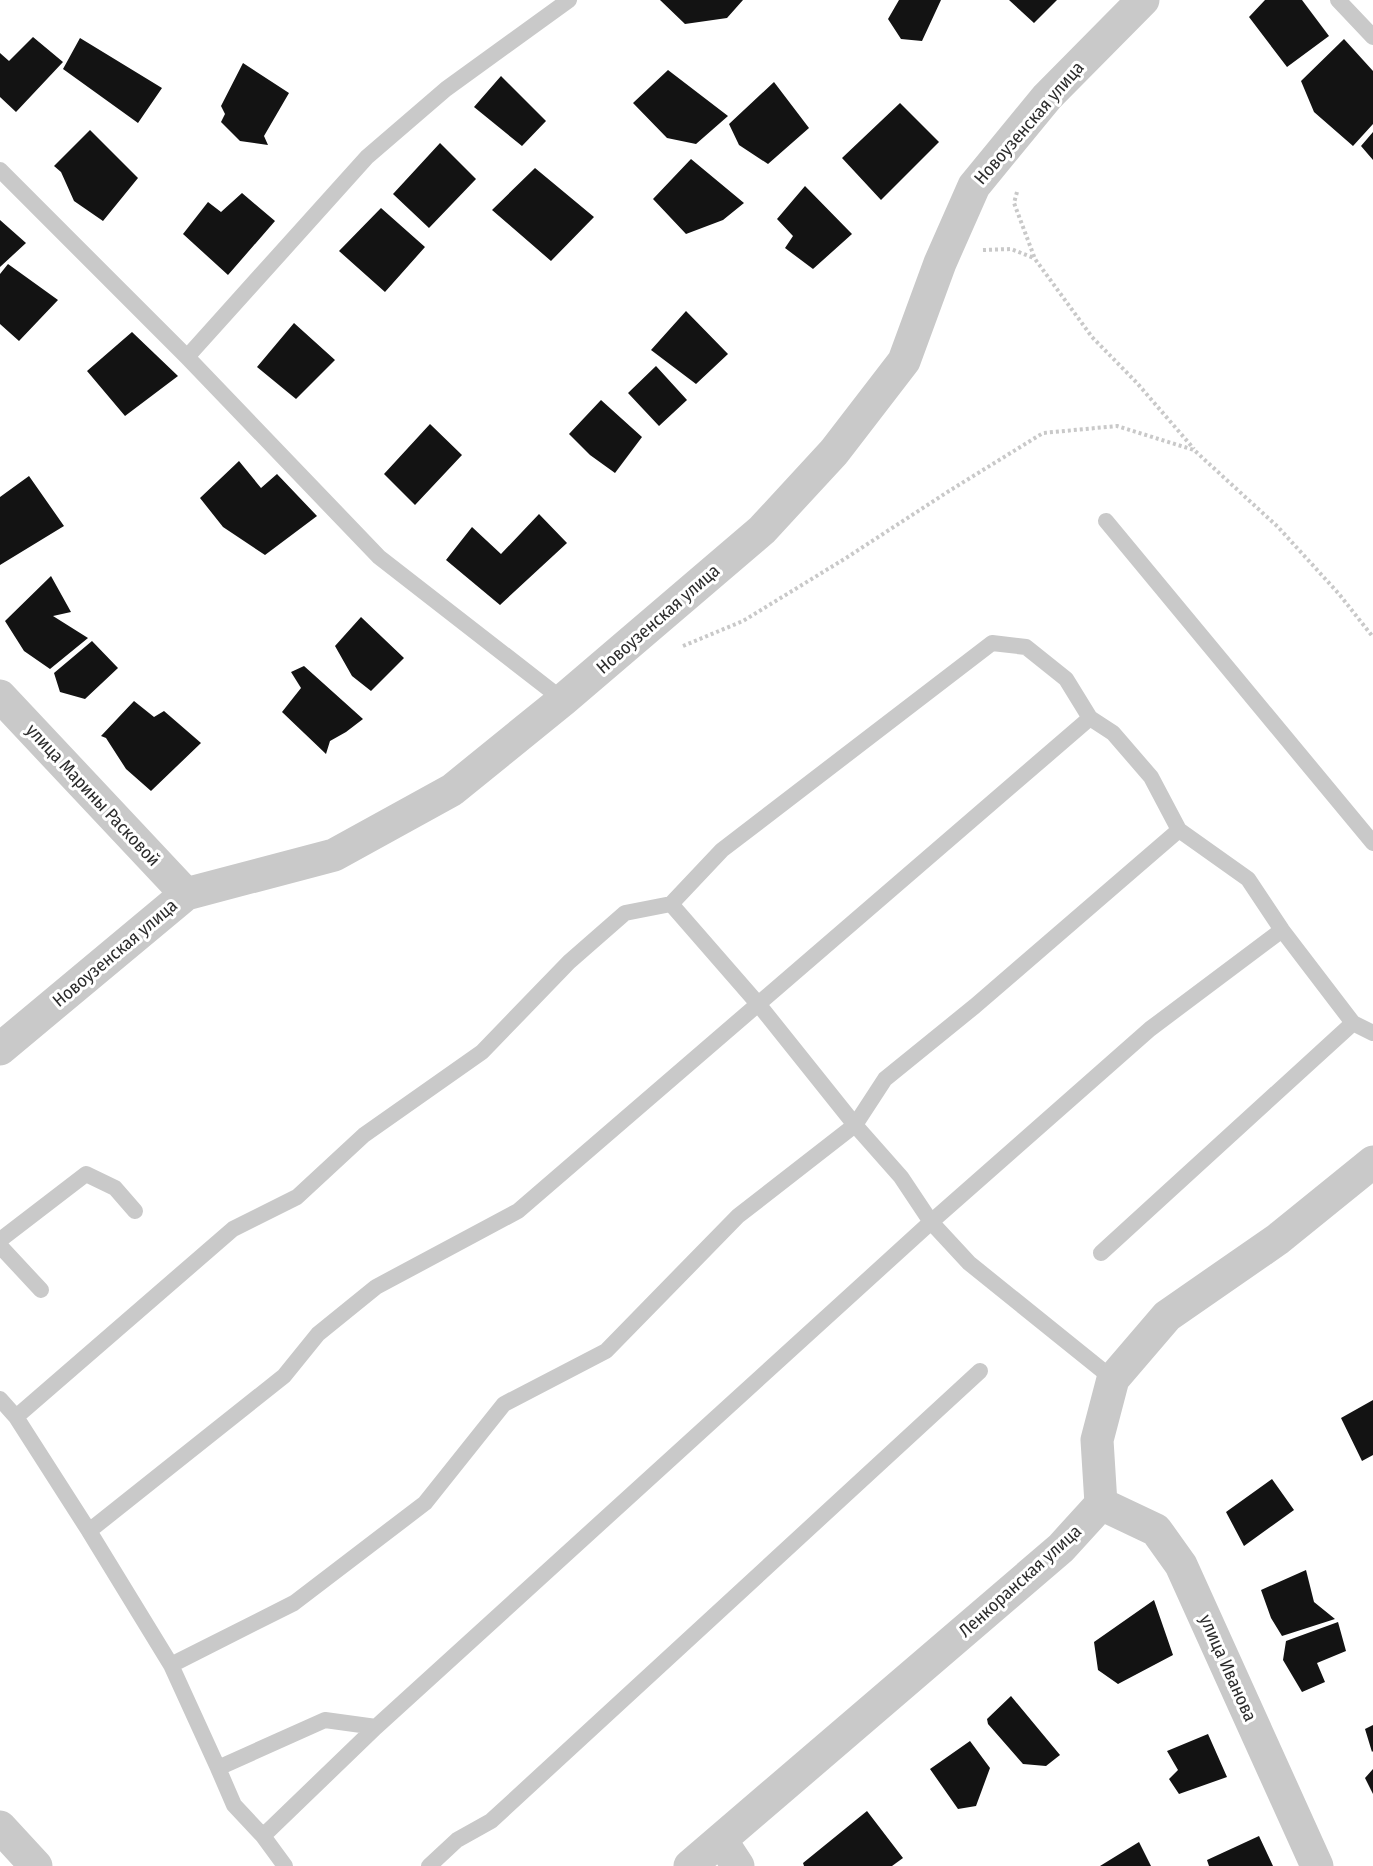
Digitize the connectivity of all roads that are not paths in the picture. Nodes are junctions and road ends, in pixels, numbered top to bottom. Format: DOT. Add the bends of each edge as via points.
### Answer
graph roads {
  1 [pos="569,0"];
  2 [pos="1143,0"];
  3 [pos="1338,0"];
  4 [pos="1373,37"];
  5 [pos="0,170"];
  6 [pos="187,357"];
  7 [pos="1106,521"];
  8 [pos="0,696"];
  9 [pos="563,700"];
  10 [pos="1090,718"];
  11 [pos="1179,830"];
  12 [pos="1373,843"];
  13 [pos="186,894"];
  14 [pos="671,904"];
  15 [pos="1282,930"];
  16 [pos="759,1005"];
  17 [pos="1353,1023"];
  18 [pos="1373,1033"];
  19 [pos="0,1049"];
  20 [pos="855,1125"];
  21 [pos="1373,1162"];
  22 [pos="135,1211"];
  23 [pos="931,1222"];
  24 [pos="0,1240"];
  25 [pos="0,1246"];
  26 [pos="1101,1252"];
  27 [pos="41,1290"];
  28 [pos="980,1371"];
  29 [pos="1113,1379"];
  30 [pos="0,1399"];
  31 [pos="16,1417"];
  32 [pos="1101,1504"];
  33 [pos="89,1531"];
  34 [pos="171,1665"];
  35 [pos="376,1727"];
  36 [pos="218,1768"];
  37 [pos="0,1827"];
  38 [pos="263,1836"];
  39 [pos="730,1853"];
  40 [pos="36,1866"];
  41 [pos="285,1866"];
  42 [pos="429,1866"];
  43 [pos="690,1866"];
  44 [pos="1317,1866"];
  1 -- 6 [label="lane" via="446,89 367,157"];
  2 -- 9 [label="street, Новоузенская улица" via="1047,97 974,186 904,361 834,452 762,530"];
  3 -- 4 [label="lane"];
  5 -- 6 [label="lane"];
  6 -- 9 [label="lane" via="379,557"];
  7 -- 12 [label="lane"];
  8 -- 13 [label="street, улица Марины Расковой"];
  9 -- 13 [label="street, Новоузенская улица" via="452,790 334,855"];
  10 -- 11 [label="lane" via="1113,733 1151,777"];
  10 -- 14 [label="lane" via="1066,679 1026,647 992,643 722,850"];
  10 -- 16 [label="lane"];
  11 -- 15 [label="lane" via="1248,879"];
  11 -- 20 [label="lane" via="885,1079"];
  13 -- 19 [label="street, Новоузенская улица"];
  14 -- 16 [label="lane"];
  14 -- 31 [label="lane" via="625,913 569,962 482,1052 364,1135 297,1197 233,1229"];
  15 -- 17 [label="lane"];
  15 -- 23 [label="lane" via="1150,1029"];
  16 -- 20 [label="lane"];
  16 -- 33 [label="lane" via="518,1211 376,1287 318,1334 284,1376"];
  17 -- 18 [label="lane"];
  17 -- 26 [label="lane"];
  20 -- 23 [label="lane" via="901,1177"];
  20 -- 34 [label="lane" via="738,1216 606,1351 504,1404 425,1503 294,1603"];
  21 -- 29 [label="street" via="1278,1239 1167,1316"];
  22 -- 24 [label="lane" via="115,1188 86,1174"];
  23 -- 29 [label="lane" via="969,1263"];
  23 -- 35 [label="lane"];
  25 -- 27 [label="lane"];
  28 -- 42 [label="lane" via="499,1813 457,1840"];
  29 -- 32 [label="street" via="1097,1440"];
  30 -- 31 [label="lane"];
  31 -- 33 [label="lane"];
  32 -- 39 [label="street, Ленкоранская улица" via="1061,1548"];
  32 -- 44 [label="street, улица Иванова" via="1156,1530 1181,1564"];
  33 -- 34 [label="lane"];
  34 -- 36 [label="lane"];
  35 -- 36 [label="lane" via="325,1720"];
  35 -- 38 [label="lane"];
  36 -- 38 [label="lane" via="234,1805"];
  37 -- 40 [label="street"];
  38 -- 41 [label="lane"];
  39 -- 43 [label="street, Ленкоранская улица"];
}
